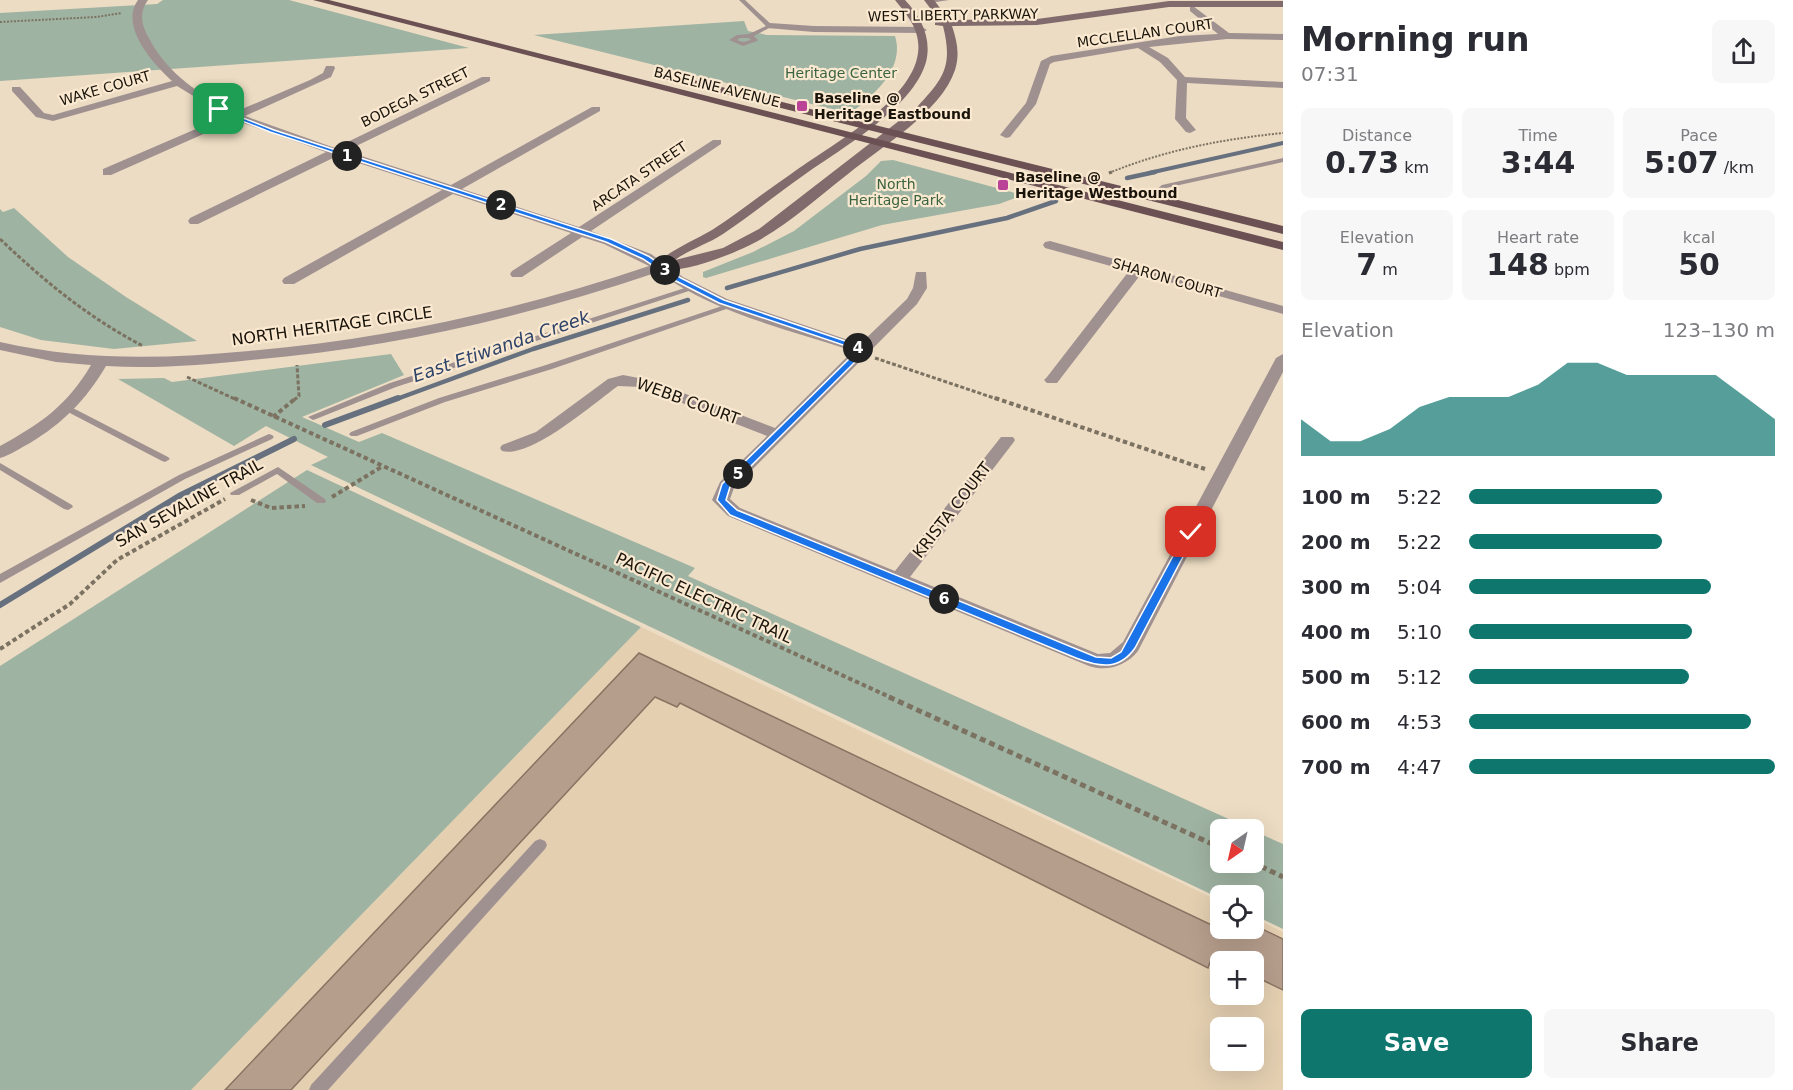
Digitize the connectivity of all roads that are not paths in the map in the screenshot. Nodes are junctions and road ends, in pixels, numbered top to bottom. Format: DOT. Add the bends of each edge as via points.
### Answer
graph roads {
  1 [pos="143,0"];
  2 [pos="318,0"];
  3 [pos="362,0"];
  4 [pos="742,0"];
  5 [pos="900,0"];
  6 [pos="946,0"];
  7 [pos="929,1"];
  8 [pos="1283,4"];
  9 [pos="1192,9"];
  10 [pos="1283,9"];
  11 [pos="466,26"];
  12 [pos="770,26"];
  13 [pos="920,27"];
  14 [pos="948,27"];
  15 [pos="750,36"];
  16 [pos="1227,36"];
  17 [pos="1283,37"];
  18 [pos="1141,46"];
  19 [pos="330,68"];
  20 [pos="652,72"];
  21 [pos="486,79"];
  22 [pos="1182,80"];
  23 [pos="178,83"];
  24 [pos="1283,85"];
  25 [pos="16,89"];
  26 [pos="596,109"];
  27 [pos="235,117"];
  28 [pos="864,125"];
  29 [pos="1190,130"];
  30 [pos="893,133"];
  31 [pos="1006,135"];
  32 [pos="850,136"];
  33 [pos="717,142"];
  34 [pos="879,143"];
  35 [pos="336,152"];
  36 [pos="1283,160"];
  37 [pos="107,172"];
  38 [pos="453,190"];
  39 [pos="1151,197"];
  40 [pos="194,221"];
  41 [pos="1283,230"];
  42 [pos="582,231"];
  43 [pos="1050,245"];
  44 [pos="1283,246"];
  45 [pos="661,266"];
  46 [pos="1137,270"];
  47 [pos="518,274"];
  48 [pos="921,275"];
  49 [pos="288,281"];
  50 [pos="696,289"];
  51 [pos="726,304"];
  52 [pos="1283,310"];
  53 [pos="0,346"];
  54 [pos="869,354"];
  55 [pos="1283,358"];
  56 [pos="100,363"];
  57 [pos="1052,380"];
  58 [pos="69,409"];
  59 [pos="313,417"];
  60 [pos="354,434"];
  61 [pos="778,435"];
  62 [pos="269,437"];
  63 [pos="1007,440"];
  64 [pos="508,448"];
  65 [pos="0,453"];
  66 [pos="165,459"];
  67 [pos="0,466"];
  68 [pos="235,493"];
  69 [pos="321,501"];
  70 [pos="68,507"];
  71 [pos="0,579"];
  72 [pos="898,580"];
  73 [pos="540,845"];
  74 [pos="317,1090"];
  1 -- 23 [label="street" via="136,15 139,26 151,53"];
  2 -- 32 [label="main road, BASELINE AVENUE"];
  3 -- 11 [label="main road"];
  4 -- 12 [label="lane"];
  5 -- 13 [label="street"];
  6 -- 7 [label="lane"];
  7 -- 14 [label="street"];
  8 -- 14 [label="street, WEST LIBERTY PARKWAY" via="1169,4 1037,22"];
  9 -- 10 [label="street, WEST LIBERTY PARKWAY"];
  9 -- 14 [label="street, WEST LIBERTY PARKWAY" via="1040,28"];
  9 -- 16 [label="street"];
  12 -- 13 [label="street, WEST LIBERTY PARKWAY"];
  12 -- 15 [label="lane"];
  13 -- 14 [label="street, WEST LIBERTY PARKWAY"];
  13 -- 28 [label="street, NORTH HERITAGE CIRCLE" via="921,58 916,75 897,98"];
  14 -- 30 [label="street, NORTH HERITAGE CIRCLE" via="954,51 947,80 927,106"];
  16 -- 17 [label="street, MCCLELLAN COURT"];
  16 -- 18 [label="street, MCCLELLAN COURT"];
  18 -- 22 [label="street" via="1164,60"];
  18 -- 31 [label="street, MCCLELLAN COURT" via="1047,61 1031,104"];
  19 -- 27 [label="street" via="321,79"];
  20 -- 28 [label="main road, BASELINE AVENUE"];
  21 -- 35 [label="street, BODEGA STREET"];
  22 -- 24 [label="street"];
  22 -- 29 [label="street" via="1180,119"];
  23 -- 25 [label="street, WAKE COURT" via="53,118 40,115"];
  23 -- 27 [label="street"];
  26 -- 38 [label="street"];
  27 -- 35 [label="street"];
  27 -- 37 [label="street"];
  28 -- 30 [label="main road, BASELINE AVENUE"];
  28 -- 32 [label="street, NORTH HERITAGE CIRCLE"];
  30 -- 34 [label="street, NORTH HERITAGE CIRCLE"];
  30 -- 39 [label="main road, BASELINE AVENUE"];
  32 -- 34 [label="main road, BASELINE AVENUE"];
  32 -- 45 [label="street, NORTH HERITAGE CIRCLE" via="725,226"];
  33 -- 42 [label="street, ARCATA STREET"];
  34 -- 44 [label="main road, BASELINE AVENUE"];
  34 -- 45 [label="street, NORTH HERITAGE CIRCLE" via="750,240 701,260"];
  35 -- 38 [label="street"];
  35 -- 40 [label="street, BODEGA STREET"];
  36 -- 39 [label="lane" via="1164,186"];
  38 -- 42 [label="street"];
  38 -- 49 [label="street"];
  39 -- 41 [label="main road, BASELINE AVENUE"];
  42 -- 45 [label="street"];
  42 -- 47 [label="street, ARCATA STREET"];
  43 -- 46 [label="street, SHARON COURT"];
  45 -- 50 [label="street"];
  45 -- 56 [label="street, NORTH HERITAGE CIRCLE" via="572,297 428,332 248,357"];
  46 -- 52 [label="street, SHARON COURT"];
  46 -- 57 [label="street"];
  48 -- 54 [label="street" via="920,288 912,301"];
  50 -- 51 [label="street"];
  50 -- 59 [label="lane" via="393,386"];
  51 -- 54 [label="street"];
  51 -- 60 [label="lane" via="561,363 442,400"];
  53 -- 56 [label="street, NORTH HERITAGE CIRCLE"];
  54 -- 61 [label="street"];
  55 -- 72 [label="street" via="1131,646 1113,662 1080,656"];
  56 -- 58 [label="street" via="85,391"];
  58 -- 65 [label="street" via="44,429"];
  58 -- 66 [label="lane"];
  61 -- 64 [label="street, WEBB COURT" via="644,383 623,380 604,387 542,435"];
  61 -- 72 [label="street" via="726,486 721,500 734,512"];
  62 -- 71 [label="lane" via="182,477"];
  63 -- 72 [label="street, KRISTA COURT"];
  67 -- 70 [label="lane"];
  68 -- 69 [label="lane, SAN SEVALINE TRAIL" via="278,470"];
  73 -- 74 [label="lane"];
}
